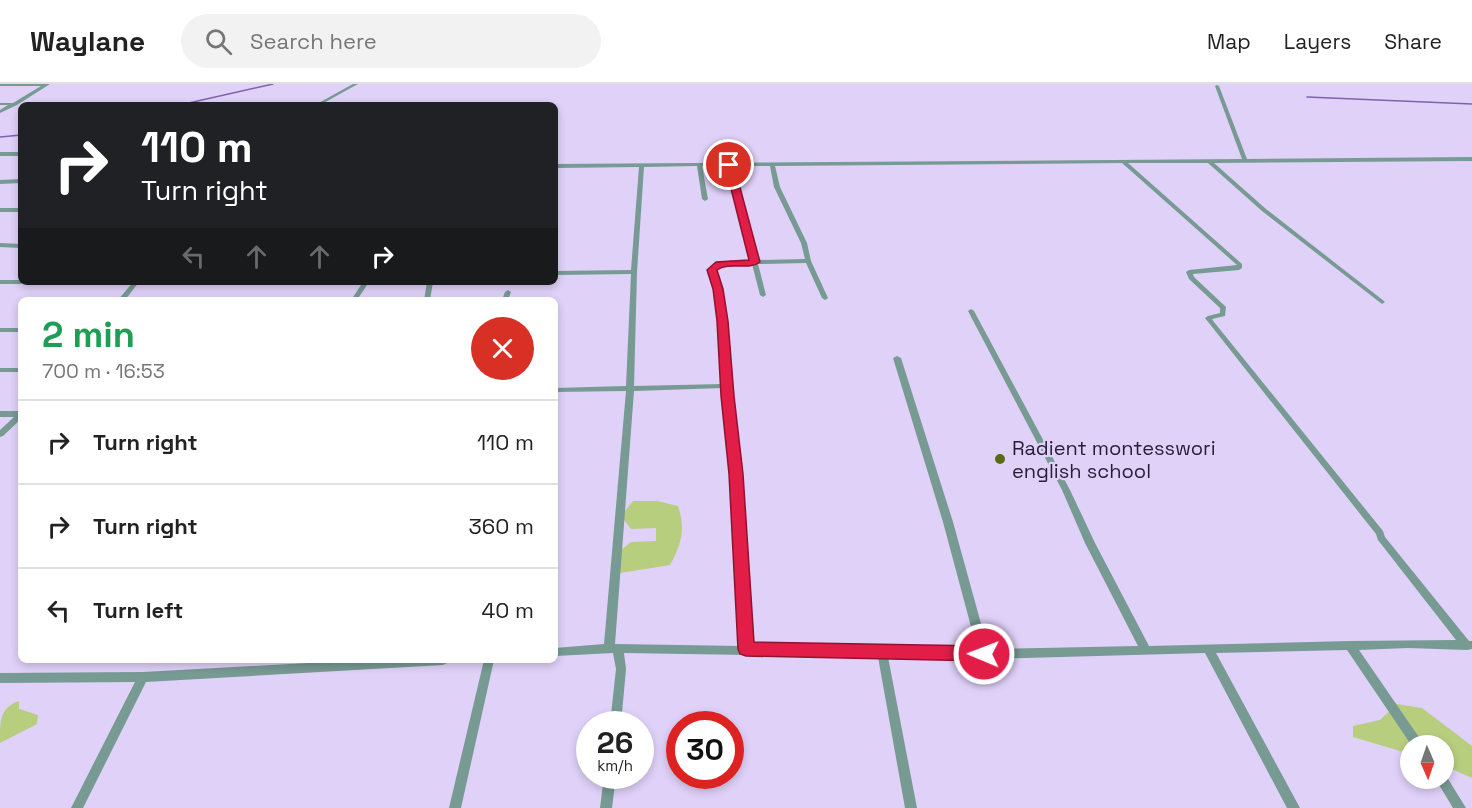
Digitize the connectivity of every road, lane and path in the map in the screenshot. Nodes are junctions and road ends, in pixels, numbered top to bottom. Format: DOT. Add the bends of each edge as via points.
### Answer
graph roads {
  1 [pos="48,84"];
  2 [pos="356,84"];
  3 [pos="0,85"];
  4 [pos="1217,86"];
  5 [pos="18,102"];
  6 [pos="18,102"];
  7 [pos="323,102"];
  8 [pos="0,104"];
  9 [pos="15,104"];
  10 [pos="0,112"];
  11 [pos="0,154"];
  12 [pos="18,154"];
  13 [pos="1472,159"];
  14 [pos="1208,160"];
  15 [pos="1245,160"];
  16 [pos="1124,162"];
  17 [pos="642,165"];
  18 [pos="699,165"];
  19 [pos="729,165"];
  20 [pos="772,165"];
  21 [pos="558,166"];
  22 [pos="18,181"];
  23 [pos="0,182"];
  24 [pos="705,199"];
  25 [pos="0,210"];
  26 [pos="18,210"];
  27 [pos="0,245"];
  28 [pos="18,246"];
  29 [pos="808,261"];
  30 [pos="755,262"];
  31 [pos="634,272"];
  32 [pos="558,273"];
  33 [pos="0,282"];
  34 [pos="18,282"];
  35 [pos="134,285"];
  36 [pos="763,295"];
  37 [pos="124,297"];
  38 [pos="825,298"];
  39 [pos="1382,302"];
  40 [pos="971,311"];
  41 [pos="0,330"];
  42 [pos="18,330"];
  43 [pos="897,358"];
  44 [pos="0,370"];
  45 [pos="18,370"];
  46 [pos="727,386"];
  47 [pos="630,389"];
  48 [pos="558,390"];
  49 [pos="0,414"];
  50 [pos="18,414"];
  51 [pos="18,417"];
  52 [pos="0,434"];
  53 [pos="1350,645"];
  54 [pos="1469,645"];
  55 [pos="613,648"];
  56 [pos="746,649"];
  57 [pos="1208,649"];
  58 [pos="1146,651"];
  59 [pos="558,652"];
  60 [pos="882,652"];
  61 [pos="984,654"];
  62 [pos="389,663"];
  63 [pos="488,663"];
  64 [pos="143,677"];
  65 [pos="0,678"];
  66 [pos="616,711"];
  67 [pos="1411,735"];
  68 [pos="608,789"];
  69 [pos="1448,789"];
  70 [pos="77,808"];
  71 [pos="455,808"];
  72 [pos="606,808"];
  73 [pos="911,808"];
  74 [pos="1294,808"];
  75 [pos="1460,808"];
  1 -- 3 [label="street"];
  1 -- 5 [label="street"];
  2 -- 7 [label="street"];
  4 -- 15 [label="street"];
  6 -- 9 [label="street"];
  8 -- 9 [label="street"];
  9 -- 10 [label="street"];
  11 -- 12 [label="street"];
  13 -- 15 [label="street"];
  14 -- 15 [label="street"];
  14 -- 16 [label="street"];
  14 -- 39 [label="street" via="1264,210"];
  16 -- 20 [label="street"];
  16 -- 54 [label="street" via="1240,265 1221,271 1189,272 1223,308 1223,315 1208,318 1211,323"];
  17 -- 18 [label="street"];
  17 -- 21 [label="street"];
  17 -- 31 [label="street"];
  18 -- 19 [label="street"];
  18 -- 24 [label="street"];
  19 -- 20 [label="street"];
  19 -- 30 [label="street"];
  20 -- 29 [label="street" via="777,187 804,243"];
  22 -- 23 [label="street"];
  25 -- 26 [label="street"];
  27 -- 28 [label="street"];
  29 -- 30 [label="street"];
  29 -- 38 [label="street"];
  30 -- 36 [label="street"];
  30 -- 46 [label="street" via="724,263 712,270 723,321"];
  31 -- 32 [label="street"];
  31 -- 47 [label="street"];
  33 -- 34 [label="street"];
  35 -- 37 [label="street"];
  40 -- 58 [label="street"];
  41 -- 42 [label="street"];
  43 -- 61 [label="street"];
  44 -- 45 [label="street"];
  46 -- 47 [label="street"];
  46 -- 56 [label="street"];
  47 -- 48 [label="street"];
  47 -- 55 [label="street"];
  49 -- 50 [label="street"];
  51 -- 52 [label="street"];
  53 -- 54 [label="street"];
  53 -- 57 [label="street"];
  53 -- 67 [label="street"];
  55 -- 56 [label="street"];
  55 -- 59 [label="street"];
  55 -- 66 [label="street" via="621,669"];
  56 -- 60 [label="street"];
  57 -- 58 [label="street"];
  57 -- 74 [label="street"];
  58 -- 61 [label="street"];
  60 -- 61 [label="street"];
  60 -- 73 [label="street"];
  62 -- 64 [label="street"];
  63 -- 71 [label="street"];
  64 -- 65 [label="street"];
  64 -- 70 [label="street"];
  68 -- 72 [label="street"];
  69 -- 75 [label="street"];
}
